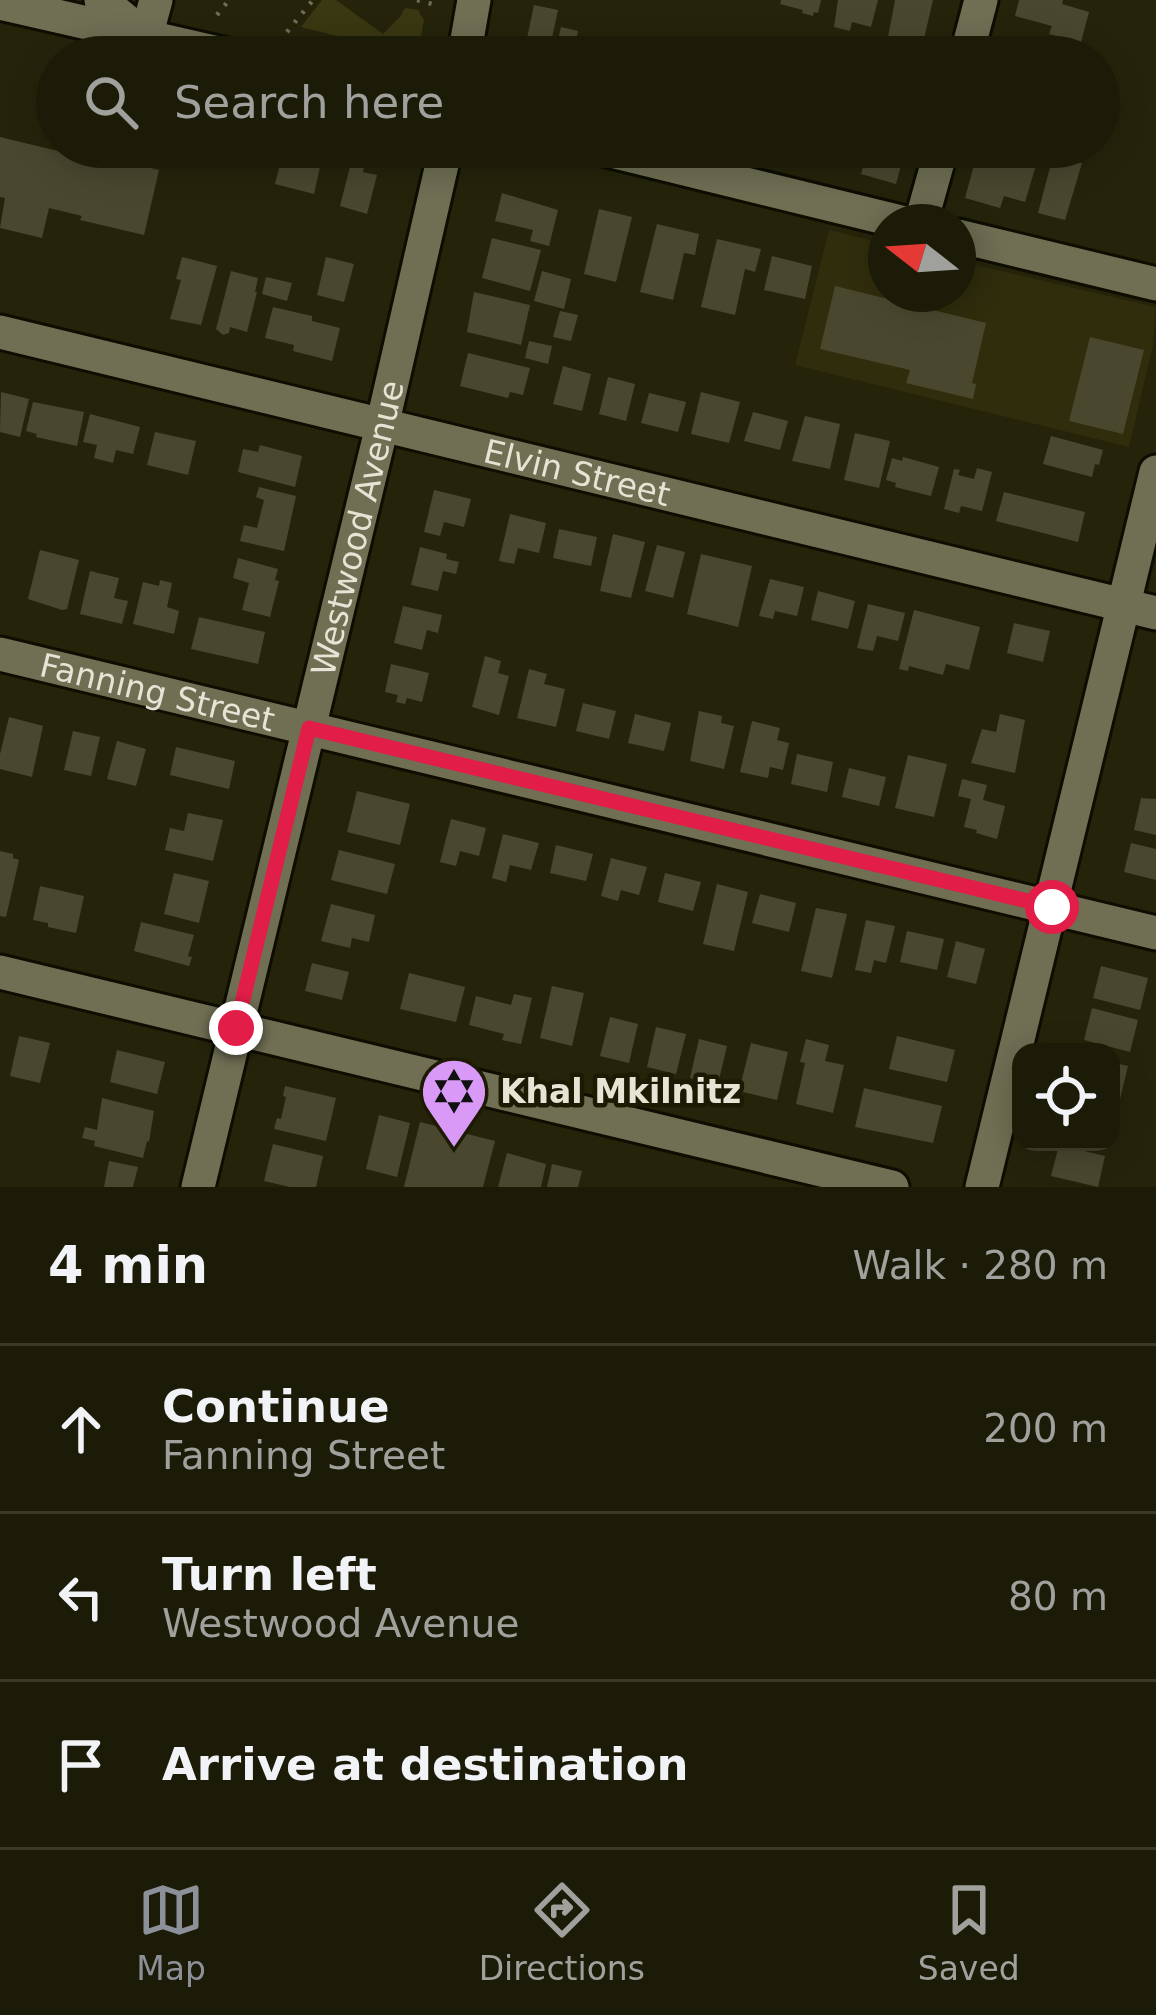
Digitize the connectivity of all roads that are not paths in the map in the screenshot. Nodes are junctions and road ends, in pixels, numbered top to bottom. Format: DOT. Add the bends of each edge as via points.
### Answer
graph roads {
  1 [pos="101,0"];
  2 [pos="155,0"];
  3 [pos="474,0"];
  4 [pos="981,0"];
  5 [pos="0,3"];
  6 [pos="142,36"];
  7 [pos="145,36"];
  8 [pos="146,36"];
  9 [pos="468,36"];
  10 [pos="972,36"];
  11 [pos="441,168"];
  12 [pos="681,168"];
  13 [pos="936,168"];
  14 [pos="926,204"];
  15 [pos="868,214"];
  16 [pos="976,240"];
  17 [pos="1156,284"];
  18 [pos="0,332"];
  19 [pos="382,426"];
  20 [pos="1156,472"];
  21 [pos="1140,609"];
  22 [pos="0,654"];
  23 [pos="309,728"];
  24 [pos="1052,907"];
  25 [pos="1156,933"];
  26 [pos="0,971"];
  27 [pos="236,1028"];
  28 [pos="198,1187"];
  29 [pos="892,1187"];
  30 [pos="982,1187"];
  1 -- 7 [label="street"];
  2 -- 8 [label="street"];
  3 -- 9 [label="street"];
  4 -- 10 [label="street"];
  5 -- 6 [label="street"];
  11 -- 19 [label="street, Westwood Avenue"];
  12 -- 15 [label="street"];
  13 -- 14 [label="street"];
  16 -- 17 [label="street"];
  18 -- 19 [label="street, Elvin Street"];
  19 -- 21 [label="street, Elvin Street"];
  19 -- 23 [label="street, Westwood Avenue"];
  20 -- 21 [label="street"];
  21 -- 24 [label="street"];
  22 -- 23 [label="street, Fanning Street"];
  23 -- 24 [label="street, Fanning Street"];
  23 -- 27 [label="street, Westwood Avenue"];
  24 -- 25 [label="street, Fanning Street"];
  24 -- 30 [label="street"];
  26 -- 27 [label="street"];
  27 -- 28 [label="street, Westwood Avenue"];
  27 -- 29 [label="street"];
}
